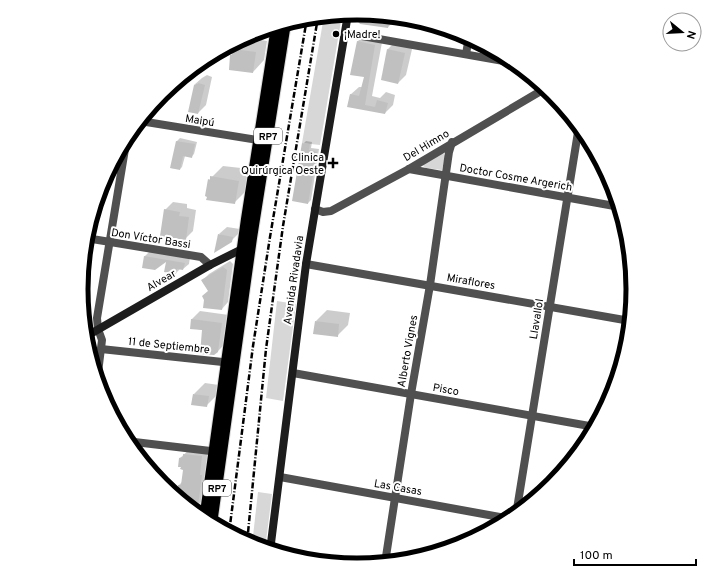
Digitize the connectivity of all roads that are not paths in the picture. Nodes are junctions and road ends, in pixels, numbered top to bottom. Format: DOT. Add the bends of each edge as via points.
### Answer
graph roads {
  1 [pos="347,21"];
  2 [pos="285,30"];
  3 [pos="275,32"];
  4 [pos="345,33"];
  5 [pos="468,44"];
  6 [pos="466,54"];
  7 [pos="497,59"];
  8 [pos="540,92"];
  9 [pos="146,122"];
  10 [pos="577,134"];
  11 [pos="258,140"];
  12 [pos="452,142"];
  13 [pos="124,155"];
  14 [pos="409,169"];
  15 [pos="446,175"];
  16 [pos="566,198"];
  17 [pos="613,206"];
  18 [pos="315,209"];
  19 [pos="93,239"];
  20 [pos="110,242"];
  21 [pos="246,249"];
  22 [pos="306,264"];
  23 [pos="210,265"];
  24 [pos="430,285"];
  25 [pos="549,307"];
  26 [pos="625,320"];
  27 [pos="98,329"];
  28 [pos="91,333"];
  29 [pos="101,349"];
  30 [pos="230,363"];
  31 [pos="99,366"];
  32 [pos="293,373"];
  33 [pos="411,394"];
  34 [pos="532,416"];
  35 [pos="589,426"];
  36 [pos="135,442"];
  37 [pos="217,452"];
  38 [pos="280,477"];
  39 [pos="396,498"];
  40 [pos="517,506"];
  41 [pos="205,513"];
  42 [pos="212,517"];
  43 [pos="502,517"];
  44 [pos="271,545"];
  45 [pos="386,557"];
  1 -- 4 [label="street, Avenida Rivadavia"];
  2 -- 21 [label="main road, RP7"];
  3 -- 11 [label="main road, RP7"];
  4 -- 6 [label="street"];
  4 -- 18 [label="street, Avenida Rivadavia"];
  5 -- 6 [label="street"];
  6 -- 7 [label="street"];
  8 -- 12 [label="street, Del Himno"];
  9 -- 11 [label="street, Maipú"];
  10 -- 16 [label="street, Llavallol"];
  11 -- 21 [label="main road, RP7"];
  12 -- 14 [label="street, Del Himno"];
  12 -- 15 [label="street, Alberto Vignes"];
  13 -- 20 [label="street"];
  14 -- 15 [label="street, Doctor Cosme Argerich"];
  14 -- 18 [label="street, Del Himno" via="331,211"];
  15 -- 16 [label="street, Doctor Cosme Argerich"];
  15 -- 24 [label="street, Alberto Vignes"];
  16 -- 17 [label="street, Doctor Cosme Argerich"];
  16 -- 25 [label="street, Llavallol"];
  18 -- 22 [label="street, Avenida Rivadavia"];
  19 -- 20 [label="street, Don Víctor Bassi"];
  20 -- 23 [label="street, Don Víctor Bassi" via="202,257"];
  20 -- 27 [label="street" via="97,318"];
  21 -- 23 [label="street, Alvear"];
  21 -- 30 [label="main road, RP7"];
  22 -- 24 [label="street, Miraflores"];
  22 -- 32 [label="street, Avenida Rivadavia"];
  23 -- 27 [label="street, Alvear"];
  24 -- 25 [label="street, Miraflores"];
  24 -- 33 [label="street, Alberto Vignes"];
  25 -- 26 [label="street, Miraflores"];
  25 -- 34 [label="street, Llavallol"];
  27 -- 28 [label="street, Alvear"];
  27 -- 29 [label="street" via="102,337"];
  29 -- 30 [label="street, 11 de Septiembre"];
  29 -- 31 [label="street"];
  30 -- 37 [label="main road, RP7"];
  32 -- 33 [label="street, Pisco"];
  32 -- 38 [label="street, Avenida Rivadavia"];
  33 -- 34 [label="street, Pisco"];
  33 -- 39 [label="street, Alberto Vignes"];
  34 -- 35 [label="street, Pisco"];
  34 -- 40 [label="street, Llavallol"];
  36 -- 37 [label="street"];
  37 -- 41 [label="main road, RP7"];
  37 -- 42 [label="main road, RP7"];
  38 -- 39 [label="street, Las Casas"];
  38 -- 44 [label="street, Avenida Rivadavia"];
  39 -- 43 [label="street, Las Casas"];
  39 -- 45 [label="street, Alberto Vignes"];
}
